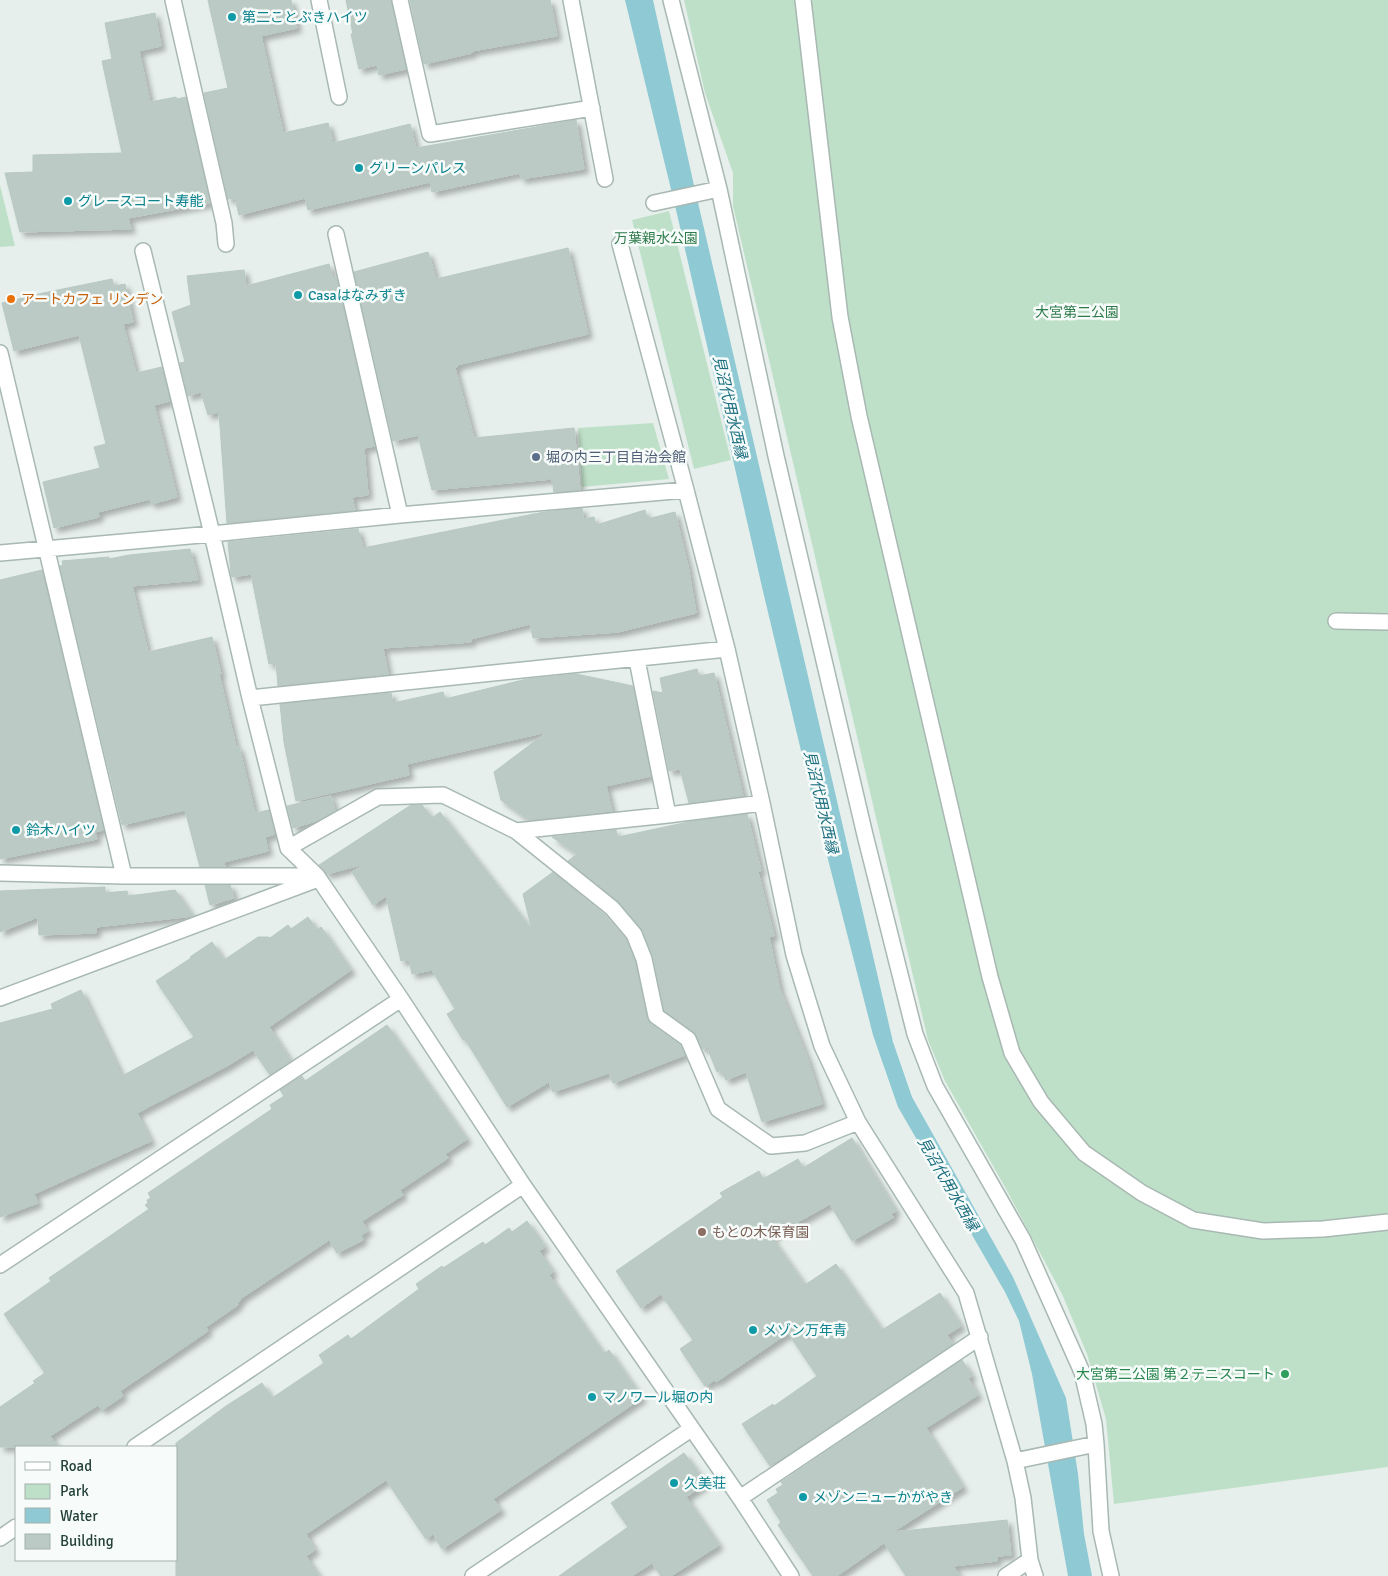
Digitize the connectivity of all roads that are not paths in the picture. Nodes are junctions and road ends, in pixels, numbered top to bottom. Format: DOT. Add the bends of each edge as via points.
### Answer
graph roads {
  1 [pos="173,0"];
  2 [pos="319,0"];
  3 [pos="400,0"];
  4 [pos="571,0"];
  5 [pos="671,0"];
  6 [pos="803,0"];
  7 [pos="339,97"];
  8 [pos="592,108"];
  9 [pos="605,180"];
  10 [pos="714,190"];
  11 [pos="654,203"];
  12 [pos="336,234"];
  13 [pos="226,244"];
  14 [pos="620,244"];
  15 [pos="143,251"];
  16 [pos="0,353"];
  17 [pos="686,490"];
  18 [pos="400,515"];
  19 [pos="212,534"];
  20 [pos="46,549"];
  21 [pos="0,553"];
  22 [pos="1336,621"];
  23 [pos="1388,622"];
  24 [pos="727,649"];
  25 [pos="636,660"];
  26 [pos="250,698"];
  27 [pos="762,802"];
  28 [pos="668,815"];
  29 [pos="516,830"];
  30 [pos="288,848"];
  31 [pos="0,873"];
  32 [pos="124,876"];
  33 [pos="318,878"];
  34 [pos="0,998"];
  35 [pos="401,999"];
  36 [pos="858,1122"];
  37 [pos="523,1185"];
  38 [pos="1388,1222"];
  39 [pos="0,1265"];
  40 [pos="980,1337"];
  41 [pos="691,1429"];
  42 [pos="1096,1444"];
  43 [pos="136,1446"];
  44 [pos="1015,1461"];
  45 [pos="740,1498"];
  46 [pos="15,1528"];
  47 [pos="0,1538"];
  48 [pos="1030,1560"];
  49 [pos="473,1576"];
  50 [pos="791,1576"];
  51 [pos="1006,1576"];
  52 [pos="1034,1576"];
  53 [pos="1111,1576"];
  1 -- 13 [label="street" via="224,223"];
  2 -- 7 [label="street"];
  3 -- 8 [label="street" via="430,134"];
  4 -- 8 [label="street"];
  5 -- 10 [label="street"];
  6 -- 38 [label="street" via="840,317 859,416 990,977 1012,1052 1041,1102 1084,1153 1142,1193 1193,1220 1263,1231 1323,1230"];
  8 -- 9 [label="street"];
  10 -- 11 [label="street"];
  10 -- 42 [label="street" via="914,1034 935,1086 1023,1240 1082,1372"];
  12 -- 18 [label="street"];
  14 -- 17 [label="street"];
  15 -- 19 [label="street"];
  16 -- 20 [label="street"];
  17 -- 18 [label="street"];
  17 -- 24 [label="street"];
  18 -- 19 [label="street"];
  19 -- 20 [label="street"];
  19 -- 26 [label="street"];
  20 -- 21 [label="street"];
  20 -- 32 [label="street"];
  22 -- 23 [label="street"];
  24 -- 25 [label="street"];
  24 -- 27 [label="street"];
  25 -- 26 [label="street"];
  25 -- 28 [label="street"];
  26 -- 30 [label="street"];
  27 -- 28 [label="street"];
  27 -- 36 [label="street" via="794,955 822,1046"];
  28 -- 29 [label="street"];
  29 -- 30 [label="street" via="443,795 378,797"];
  29 -- 36 [label="street" via="612,908 634,934 644,959 656,1016 688,1039 718,1109 771,1146 805,1143"];
  30 -- 33 [label="street"];
  31 -- 32 [label="street"];
  32 -- 33 [label="street"];
  33 -- 34 [label="street"];
  33 -- 35 [label="street"];
  35 -- 37 [label="street"];
  35 -- 39 [label="street"];
  36 -- 40 [label="street" via="966,1293"];
  37 -- 41 [label="street"];
  37 -- 43 [label="street"];
  40 -- 44 [label="street"];
  40 -- 45 [label="street"];
  41 -- 45 [label="street"];
  41 -- 49 [label="street"];
  42 -- 44 [label="street"];
  42 -- 53 [label="street" via="1101,1531"];
  44 -- 48 [label="street"];
  45 -- 50 [label="street"];
  46 -- 47 [label="street"];
  48 -- 51 [label="street"];
  48 -- 52 [label="street"];
}
